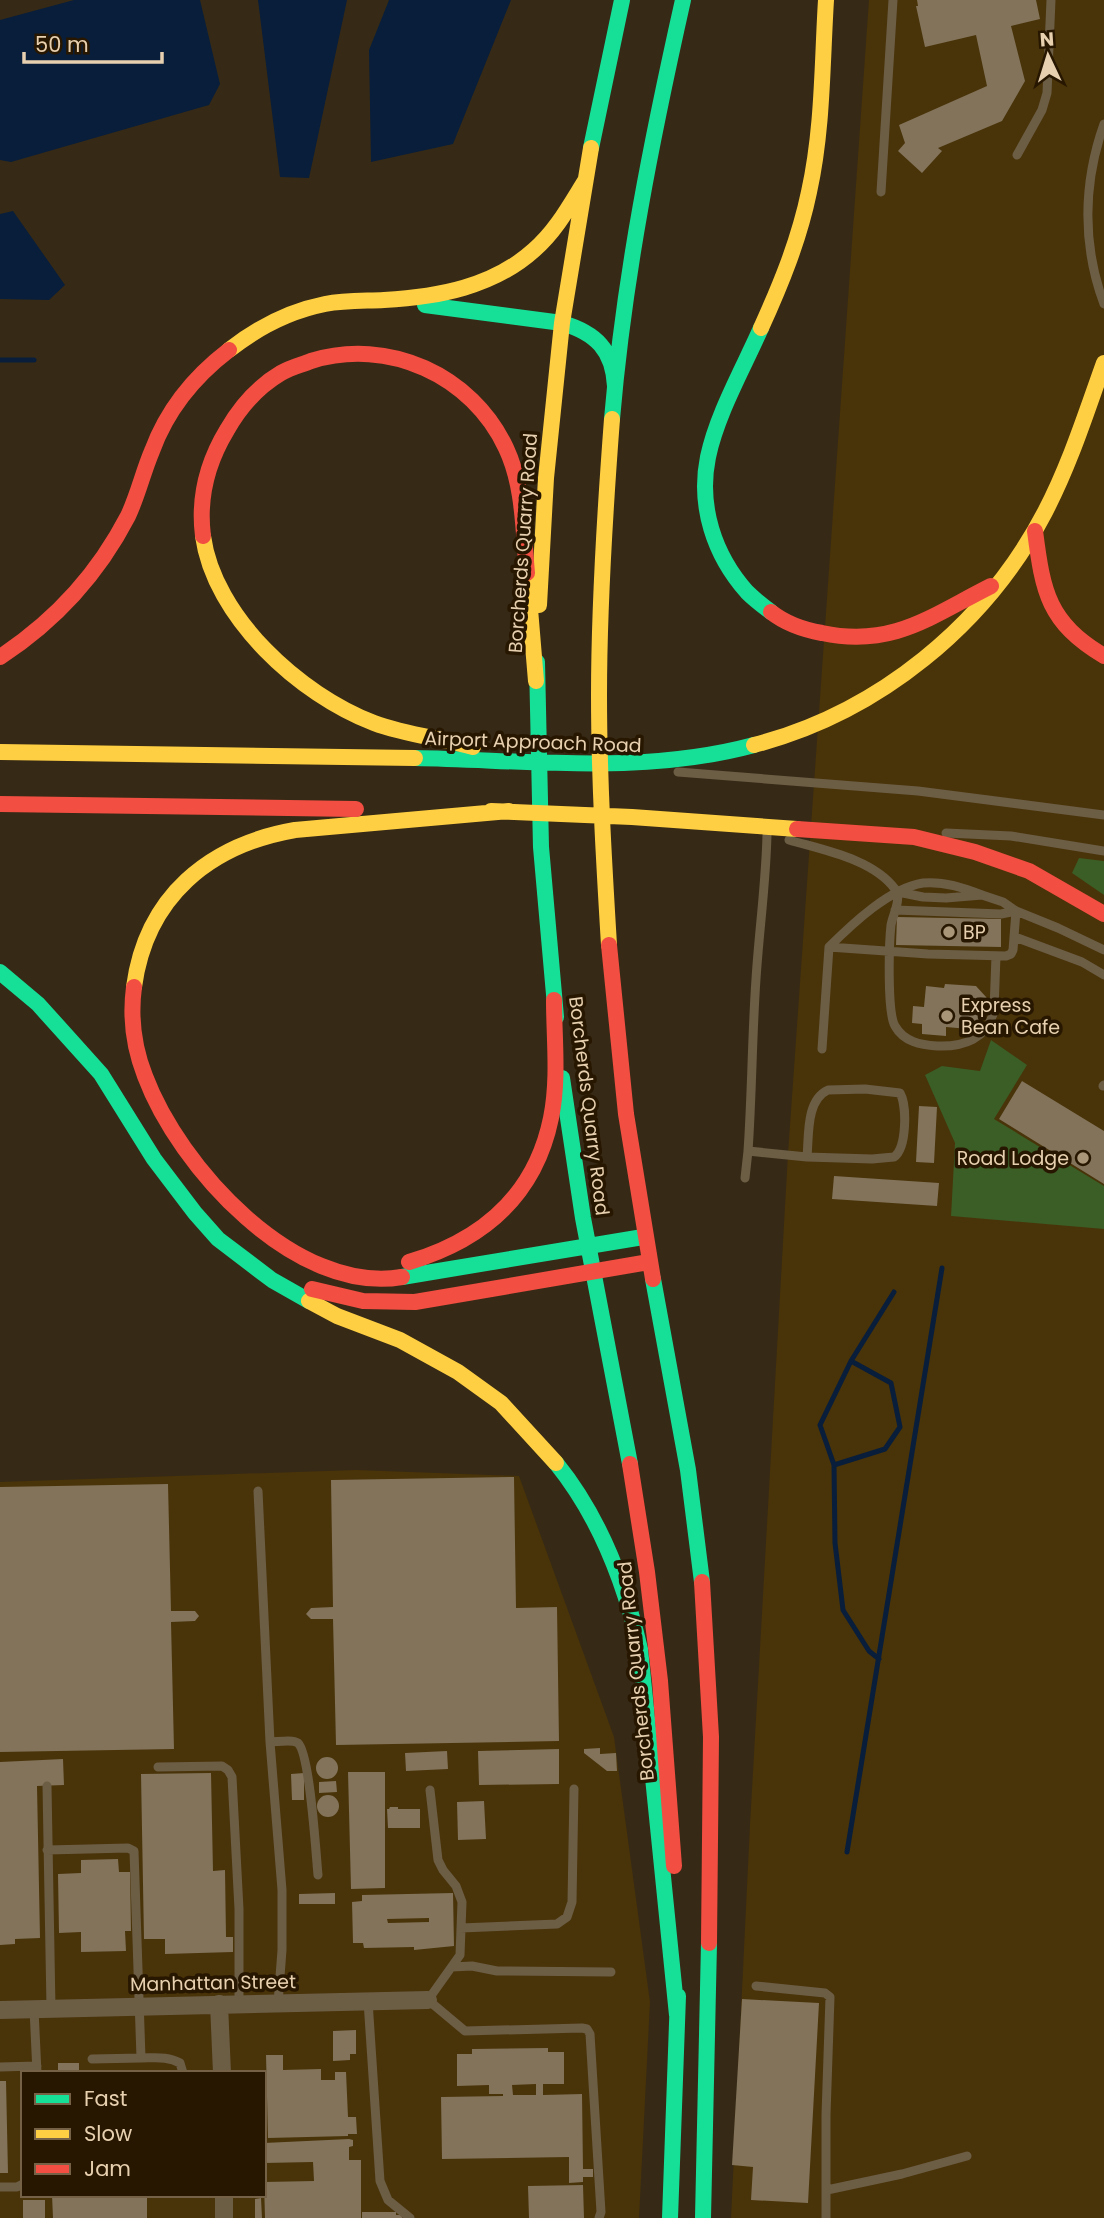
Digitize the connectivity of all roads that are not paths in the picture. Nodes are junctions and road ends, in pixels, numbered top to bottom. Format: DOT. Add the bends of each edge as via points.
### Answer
graph roads {
  1 [pos="622,0"];
  2 [pos="683,0"];
  3 [pos="826,0"];
  4 [pos="892,0"];
  5 [pos="1051,0"];
  6 [pos="1104,124"];
  7 [pos="1017,155"];
  8 [pos="586,181"];
  9 [pos="881,192"];
  10 [pos="388,300"];
  11 [pos="1104,303"];
  12 [pos="562,323"];
  13 [pos="1104,363"];
  14 [pos="615,386"];
  15 [pos="1035,531"];
  16 [pos="1000,581"];
  17 [pos="1104,656"];
  18 [pos="0,657"];
  19 [pos="536,681"];
  20 [pos="0,752"];
  21 [pos="516,759"];
  22 [pos="628,764"];
  23 [pos="661,770"];
  24 [pos="672,772"];
  25 [pos="0,804"];
  26 [pos="509,811"];
  27 [pos="1104,816"];
  28 [pos="748,826"];
  29 [pos="766,834"];
  30 [pos="902,835"];
  31 [pos="1104,851"];
  32 [pos="898,892"];
  33 [pos="895,910"];
  34 [pos="1016,911"];
  35 [pos="1104,914"];
  36 [pos="1014,937"];
  37 [pos="830,947"];
  38 [pos="1104,950"];
  39 [pos="890,951"];
  40 [pos="996,956"];
  41 [pos="0,972"];
  42 [pos="1104,975"];
  43 [pos="554,999"];
  44 [pos="822,1049"];
  45 [pos="748,1152"];
  46 [pos="807,1157"];
  47 [pos="745,1178"];
  48 [pos="238,1209"];
  49 [pos="643,1237"];
  50 [pos="588,1247"];
  51 [pos="649,1262"];
  52 [pos="255,1266"];
  53 [pos="593,1272"];
  54 [pos="258,1491"];
  55 [pos="270,1742"];
  56 [pos="158,1767"];
  57 [pos="47,1786"];
  58 [pos="574,1789"];
  59 [pos="430,1790"];
  60 [pos="47,1850"];
  61 [pos="318,1875"];
  62 [pos="461,1928"];
  63 [pos="452,1967"];
  64 [pos="611,1972"];
  65 [pos="756,1986"];
  66 [pos="428,2000"];
  67 [pos="368,2001"];
  68 [pos="239,2003"];
  69 [pos="278,2003"];
  70 [pos="219,2004"];
  71 [pos="139,2006"];
  72 [pos="42,2008"];
  73 [pos="0,2010"];
  74 [pos="677,2015"];
  75 [pos="141,2058"];
  76 [pos="92,2059"];
  77 [pos="0,2067"];
  78 [pos="37,2069"];
  79 [pos="182,2071"];
  80 [pos="222,2071"];
  81 [pos="967,2155"];
  82 [pos="21,2185"];
  83 [pos="0,2187"];
  84 [pos="827,2190"];
  85 [pos="224,2197"];
  86 [pos="224,2218"];
  87 [pos="410,2218"];
  88 [pos="599,2218"];
  89 [pos="670,2218"];
  90 [pos="703,2218"];
  91 [pos="826,2218"];
  1 -- 8 [label="main road, Borcherds Quarry Road"];
  2 -- 14 [label="main road, Borcherds Quarry Road" via="634,242"];
  3 -- 16 [label="main road" via="809,195 791,261 710,448 704,495 714,537 737,582 755,602 806,631 834,636 874,637 904,631"];
  4 -- 9 [label="lane"];
  5 -- 7 [label="lane" via="1047,93"];
  6 -- 11 [label="lane" via="1090,174 1087,208 1093,263"];
  8 -- 10 [label="main road" via="554,230 535,250 497,276 473,287"];
  8 -- 12 [label="main road, Borcherds Quarry Road"];
  10 -- 12 [label="main road"];
  10 -- 18 [label="main road" via="345,301 292,314 256,331 212,362 166,421 126,519 99,563 38,630"];
  12 -- 14 [label="main road" via="579,327 600,343 611,359"];
  12 -- 19 [label="main road, Borcherds Quarry Road" via="546,478"];
  13 -- 15 [label="main road" via="1060,480"];
  14 -- 49 [label="main road, Borcherds Quarry Road" via="602,561 599,727 603,849 617,1040"];
  15 -- 16 [label="main road"];
  15 -- 17 [label="main road" via="1042,582 1054,612 1082,643"];
  16 -- 22 [label="main road" via="937,649 888,687 845,712 740,751"];
  19 -- 21 [label="main road" via="515,466 507,446 475,401 429,368 359,353 290,368 245,404 215,447 205,472 202,512 211,569 250,632 313,691 360,717 405,733"];
  19 -- 43 [label="main road, Borcherds Quarry Road" via="541,847"];
  20 -- 21 [label="main road, Airport Approach Road"];
  21 -- 22 [label="main road, Airport Approach Road"];
  22 -- 23 [label="lane, Airport Approach Road"];
  24 -- 27 [label="lane" via="918,791"];
  25 -- 26 [label="main road"];
  26 -- 28 [label="main road"];
  26 -- 48 [label="main road" via="267,835 202,867 162,910 134,976 132,1020 137,1055 149,1090 176,1135"];
  28 -- 29 [label="lane"];
  28 -- 30 [label="main road"];
  29 -- 32 [label="lane" via="856,862"];
  29 -- 45 [label="lane"];
  30 -- 31 [label="lane" via="1010,836"];
  30 -- 35 [label="main road" via="999,859"];
  32 -- 33 [label="lane"];
  32 -- 34 [label="lane" via="946,898 982,895"];
  32 -- 37 [label="lane"];
  33 -- 34 [label="lane"];
  33 -- 39 [label="lane"];
  34 -- 36 [label="lane"];
  34 -- 38 [label="lane"];
  36 -- 40 [label="lane" via="1011,954"];
  36 -- 42 [label="lane"];
  37 -- 39 [label="lane"];
  37 -- 44 [label="lane"];
  39 -- 40 [label="lane"];
  39 -- 40 [label="lane" via="890,1004 896,1028 915,1042 942,1046 962,1045 989,1026"];
  41 -- 52 [label="main road" via="38,1004 101,1074 154,1159 201,1221"];
  43 -- 48 [label="main road" via="553,1103 544,1143 520,1190 472,1236 411,1262 364,1264 297,1247"];
  43 -- 50 [label="main road, Borcherds Quarry Road"];
  45 -- 46 [label="lane"];
  45 -- 47 [label="lane"];
  46 -- 46 [label="lane" via="894,1157 904,1133 902,1096 897,1091 865,1089 823,1092 814,1102"];
  48 -- 50 [label="main road" via="299,1257 375,1279"];
  49 -- 50 [label="main road"];
  49 -- 51 [label="main road, Borcherds Quarry Road"];
  50 -- 53 [label="main road, Borcherds Quarry Road"];
  51 -- 53 [label="main road"];
  51 -- 90 [label="main road, Borcherds Quarry Road" via="692,1491 709,1663 712,1763"];
  52 -- 53 [label="main road" via="321,1293 387,1303 425,1301"];
  52 -- 74 [label="main road" via="314,1305 409,1344 494,1397 559,1467 595,1523 623,1586 642,1662"];
  53 -- 74 [label="main road, Borcherds Quarry Road" via="631,1463 659,1667 674,1860"];
  54 -- 55 [label="lane"];
  55 -- 61 [label="lane" via="298,1743 302,1751"];
  55 -- 69 [label="lane" via="282,1890"];
  56 -- 68 [label="lane" via="222,1766 232,1777"];
  57 -- 60 [label="lane"];
  58 -- 62 [label="lane" via="572,1902 567,1917 557,1924"];
  59 -- 62 [label="lane" via="438,1860 460,1894"];
  60 -- 71 [label="lane" via="134,1851"];
  60 -- 72 [label="lane"];
  62 -- 63 [label="lane" via="460,1955"];
  63 -- 64 [label="lane"];
  63 -- 66 [label="lane"];
  65 -- 84 [label="lane" via="830,1997"];
  66 -- 67 [label="street, Manhattan Street"];
  66 -- 88 [label="lane" via="465,2031 587,2029 596,2104"];
  67 -- 69 [label="street, Manhattan Street"];
  67 -- 87 [label="lane" via="380,2180 388,2200"];
  68 -- 69 [label="street, Manhattan Street"];
  68 -- 70 [label="street, Manhattan Street"];
  70 -- 71 [label="street, Manhattan Street"];
  70 -- 80 [label="street"];
  71 -- 72 [label="street, Manhattan Street"];
  71 -- 75 [label="lane"];
  72 -- 73 [label="street, Manhattan Street"];
  72 -- 78 [label="lane"];
  74 -- 89 [label="main road, Borcherds Quarry Road"];
  75 -- 76 [label="lane"];
  75 -- 79 [label="lane" via="165,2057 180,2063"];
  77 -- 78 [label="lane"];
  81 -- 84 [label="lane" via="902,2175"];
  82 -- 83 [label="lane"];
  84 -- 91 [label="lane"];
  85 -- 86 [label="street"];
}
